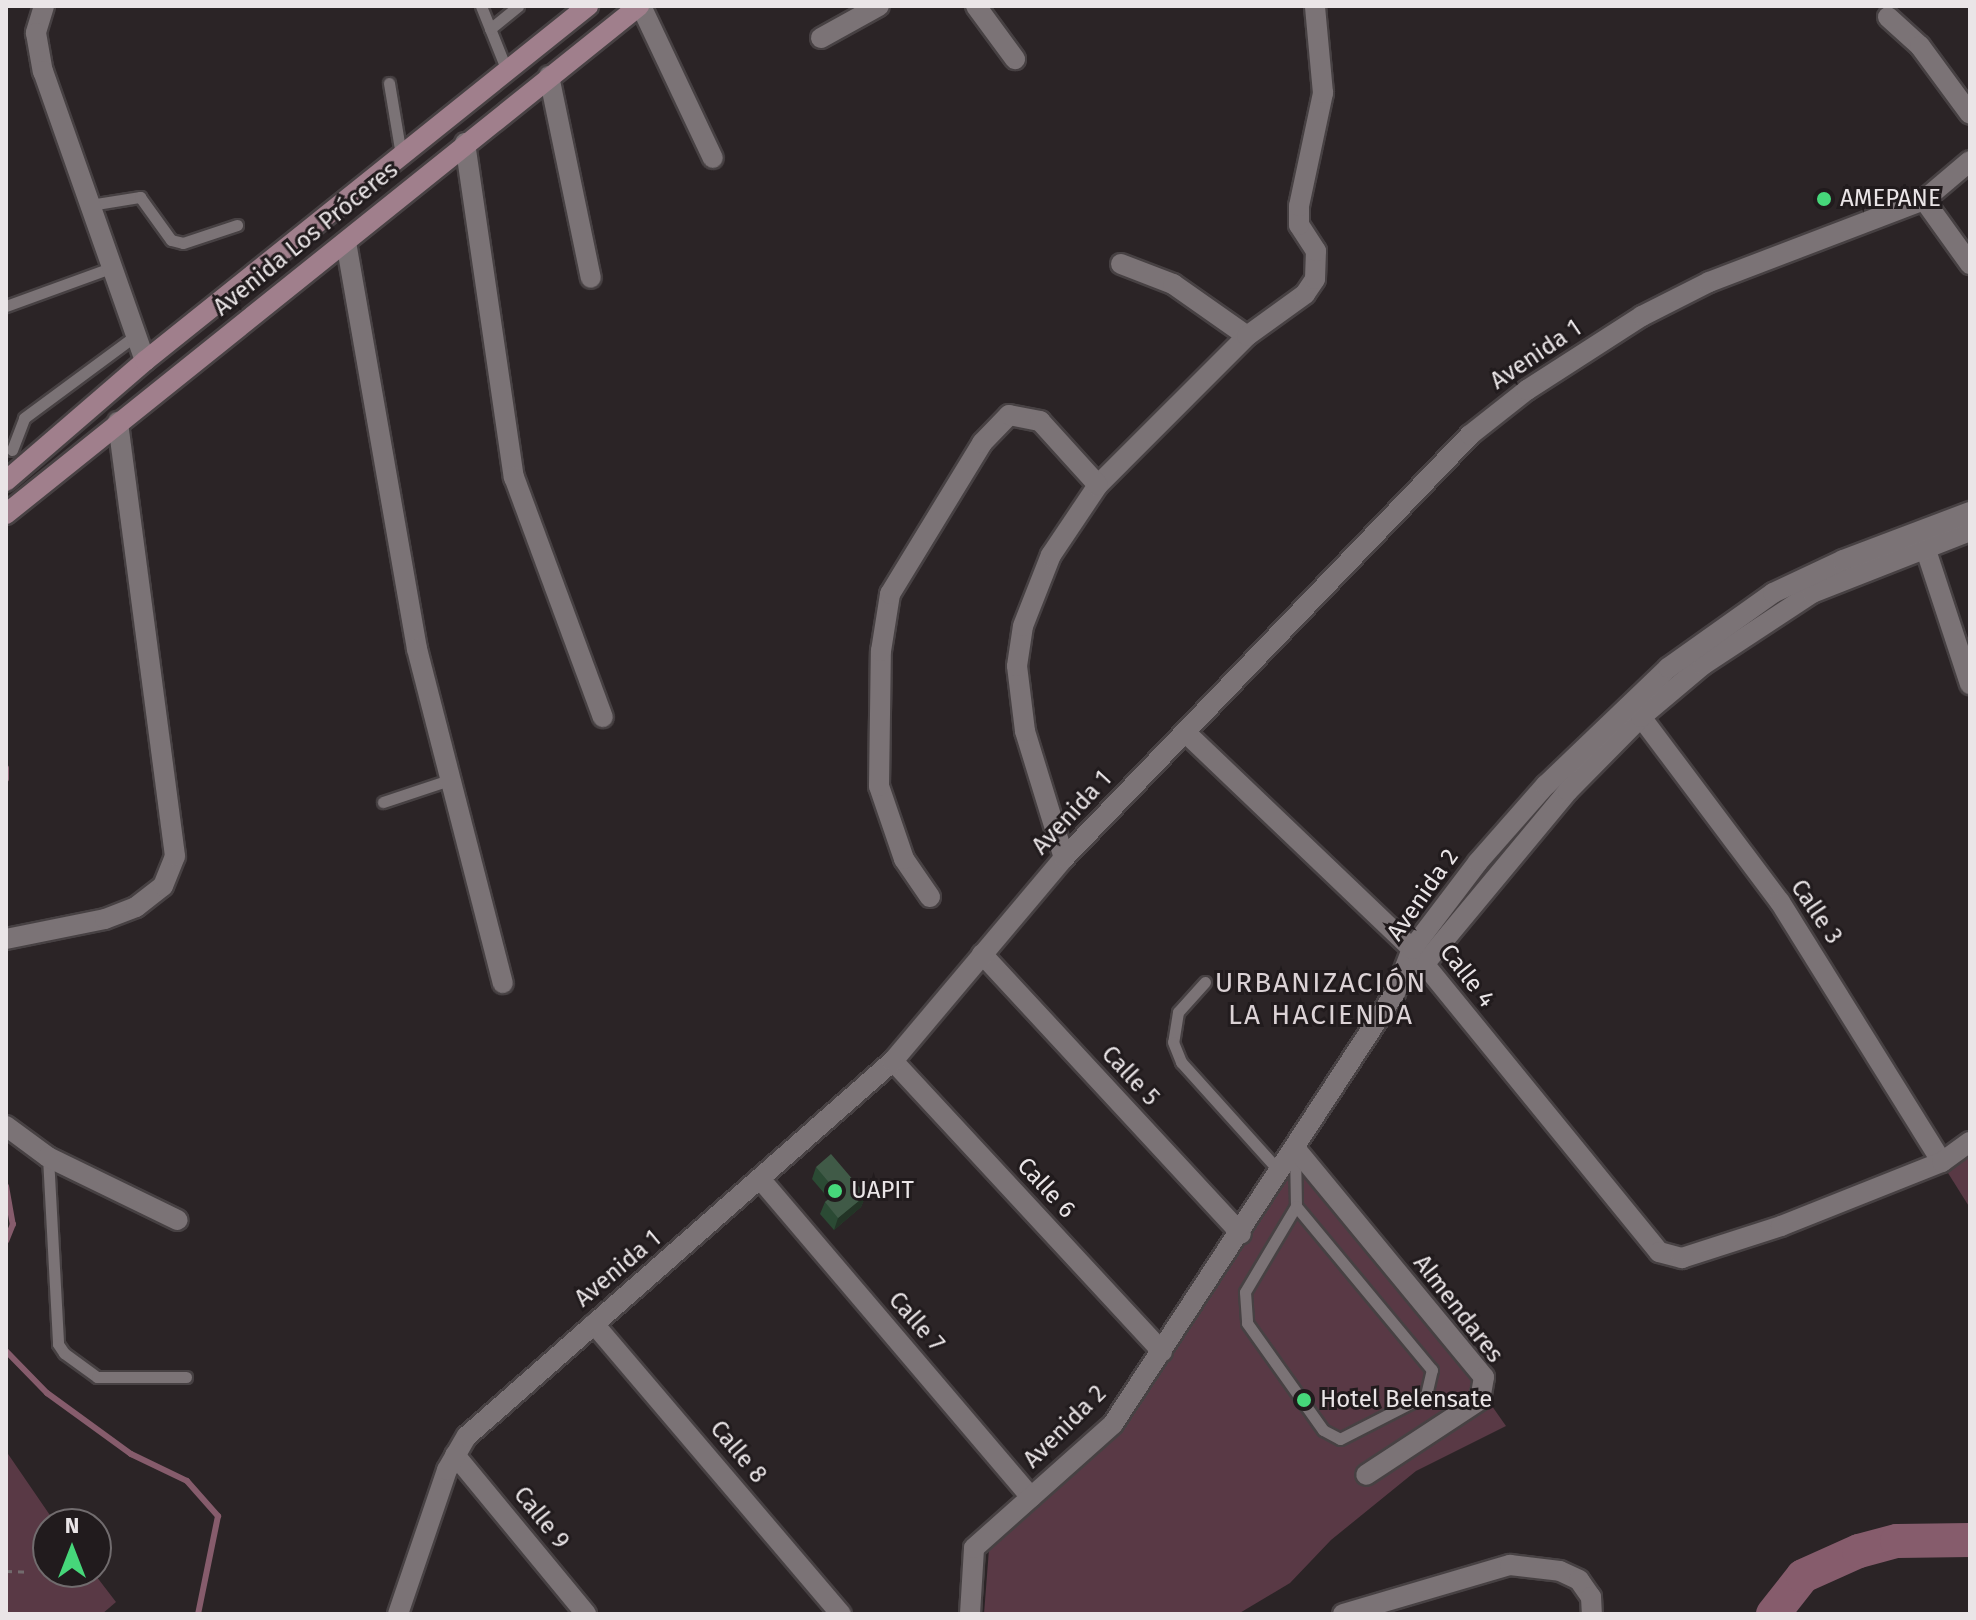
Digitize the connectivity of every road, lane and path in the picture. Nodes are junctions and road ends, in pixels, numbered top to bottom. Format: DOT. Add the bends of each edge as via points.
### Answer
graph roads {
  1 [pos="44,6"];
  2 [pos="481,6"];
  3 [pos="518,6"];
  4 [pos="588,6"];
  5 [pos="640,6"];
  6 [pos="879,6"];
  7 [pos="976,6"];
  8 [pos="1315,6"];
  9 [pos="1888,17"];
  10 [pos="490,29"];
  11 [pos="821,38"];
  12 [pos="1015,59"];
  13 [pos="507,71"];
  14 [pos="549,76"];
  15 [pos="389,83"];
  16 [pos="1970,114"];
  17 [pos="465,143"];
  18 [pos="401,155"];
  19 [pos="713,158"];
  20 [pos="1970,161"];
  21 [pos="1924,200"];
  22 [pos="90,205"];
  23 [pos="237,225"];
  24 [pos="346,242"];
  25 [pos="1121,264"];
  26 [pos="1970,264"];
  27 [pos="113,267"];
  28 [pos="591,278"];
  29 [pos="6,306"];
  30 [pos="136,335"];
  31 [pos="1247,336"];
  32 [pos="145,361"];
  33 [pos="118,422"];
  34 [pos="11,460"];
  35 [pos="1098,485"];
  36 [pos="1970,512"];
  37 [pos="6,514"];
  38 [pos="1970,531"];
  39 [pos="1922,539"];
  40 [pos="1970,684"];
  41 [pos="1635,710"];
  42 [pos="603,717"];
  43 [pos="1185,732"];
  44 [pos="453,779"];
  45 [pos="383,802"];
  46 [pos="1064,858"];
  47 [pos="930,897"];
  48 [pos="6,939"];
  49 [pos="1412,949"];
  50 [pos="982,954"];
  51 [pos="1425,966"];
  52 [pos="1205,982"];
  53 [pos="503,983"];
  54 [pos="1395,993"];
  55 [pos="893,1061"];
  56 [pos="6,1126"];
  57 [pos="1970,1142"];
  58 [pos="1295,1148"];
  59 [pos="48,1157"];
  60 [pos="1942,1162"];
  61 [pos="1280,1172"];
  62 [pos="762,1181"];
  63 [pos="1296,1206"];
  64 [pos="178,1220"];
  65 [pos="1241,1234"];
  66 [pos="594,1324"];
  67 [pos="1162,1351"];
  68 [pos="186,1377"];
  69 [pos="455,1455"];
  70 [pos="1366,1475"];
  71 [pos="1031,1497"];
  72 [pos="6,1571"];
  73 [pos="29,1572"];
  74 [pos="398,1614"];
  75 [pos="586,1614"];
  76 [pos="841,1614"];
  77 [pos="970,1614"];
  78 [pos="1343,1614"];
  79 [pos="1592,1614"];
  1 -- 22 [label="street" via="36,33 43,71"];
  2 -- 10 [label="lane"];
  3 -- 10 [label="lane"];
  4 -- 13 [label="main road, Avenida Los Próceres"];
  5 -- 14 [label="main road, Avenida Los Próceres"];
  5 -- 19 [label="street"];
  6 -- 11 [label="street"];
  7 -- 12 [label="street"];
  8 -- 31 [label="street" via="1323,93 1299,216 1318,268 1305,294"];
  9 -- 16 [label="street" via="1920,46"];
  10 -- 13 [label="lane"];
  13 -- 18 [label="main road, Avenida Los Próceres"];
  14 -- 17 [label="main road, Avenida Los Próceres"];
  14 -- 28 [label="street"];
  15 -- 18 [label="lane"];
  17 -- 24 [label="main road, Avenida Los Próceres"];
  17 -- 42 [label="street" via="514,477"];
  18 -- 32 [label="main road, Avenida Los Próceres"];
  20 -- 21 [label="street, Avenida 1"];
  21 -- 26 [label="street"];
  21 -- 43 [label="street, Avenida 1" via="1709,282 1642,316 1527,390 1470,435 1394,510"];
  22 -- 23 [label="lane" via="140,197 171,240 183,243"];
  22 -- 27 [label="street"];
  24 -- 33 [label="main road, Avenida Los Próceres"];
  24 -- 44 [label="street" via="417,649"];
  25 -- 31 [label="street" via="1173,284"];
  27 -- 29 [label="lane"];
  27 -- 30 [label="street"];
  30 -- 32 [label="street"];
  30 -- 34 [label="lane" via="24,418"];
  31 -- 35 [label="street"];
  32 -- 34 [label="main road, Avenida Los Próceres"];
  33 -- 37 [label="main road, Avenida Los Próceres"];
  33 -- 48 [label="street" via="175,856 163,886 136,907 105,919"];
  35 -- 46 [label="street" via="1051,555 1023,626 1017,666 1025,731"];
  35 -- 47 [label="street" via="1040,421 1009,415 982,443 890,594 881,651 879,786 904,859"];
  36 -- 39 [label="street"];
  38 -- 39 [label="street"];
  39 -- 40 [label="street"];
  39 -- 41 [label="street" via="1812,593"];
  41 -- 49 [label="street, Avenida 2" via="1478,862"];
  41 -- 51 [label="street" via="1499,868"];
  41 -- 60 [label="street, Calle 3" via="1780,902"];
  43 -- 46 [label="street, Avenida 1"];
  43 -- 49 [label="street, Calle 4"];
  44 -- 45 [label="lane"];
  44 -- 53 [label="street"];
  46 -- 50 [label="street, Avenida 1"];
  49 -- 51 [label="street, Calle 4"];
  49 -- 54 [label="street, Avenida 2"];
  50 -- 55 [label="street, Avenida 1"];
  50 -- 65 [label="street, Calle 5"];
  51 -- 54 [label="street"];
  51 -- 60 [label="street, Calle 4" via="1649,1244 1682,1258 1781,1226"];
  52 -- 61 [label="lane" via="1178,1012 1173,1042 1181,1062"];
  54 -- 58 [label="street, Avenida 2"];
  55 -- 62 [label="street, Avenida 1"];
  55 -- 67 [label="street, Calle 6"];
  56 -- 59 [label="street"];
  57 -- 60 [label="street"];
  58 -- 61 [label="street, Avenida 2"];
  58 -- 63 [label="lane"];
  58 -- 70 [label="street, Almendares" via="1484,1377 1480,1400"];
  59 -- 64 [label="street"];
  59 -- 68 [label="lane" via="58,1344 97,1377"];
  61 -- 65 [label="street, Avenida 2"];
  62 -- 66 [label="street, Avenida 1"];
  62 -- 71 [label="street, Calle 7"];
  63 -- 63 [label="lane" via="1245,1292 1247,1323 1323,1430 1340,1439 1426,1395 1432,1370"];
  65 -- 67 [label="street, Avenida 2"];
  66 -- 69 [label="street, Avenida 1" via="467,1436"];
  66 -- 76 [label="street, Calle 8"];
  67 -- 71 [label="street, Avenida 2" via="1113,1424"];
  69 -- 74 [label="street, Avenida 1"];
  69 -- 75 [label="street, Calle 9"];
  71 -- 77 [label="street, Avenida 2" via="974,1548"];
  72 -- 73 [label="path"];
  78 -- 79 [label="street" via="1510,1565 1560,1571 1579,1580 1591,1597"];
}
